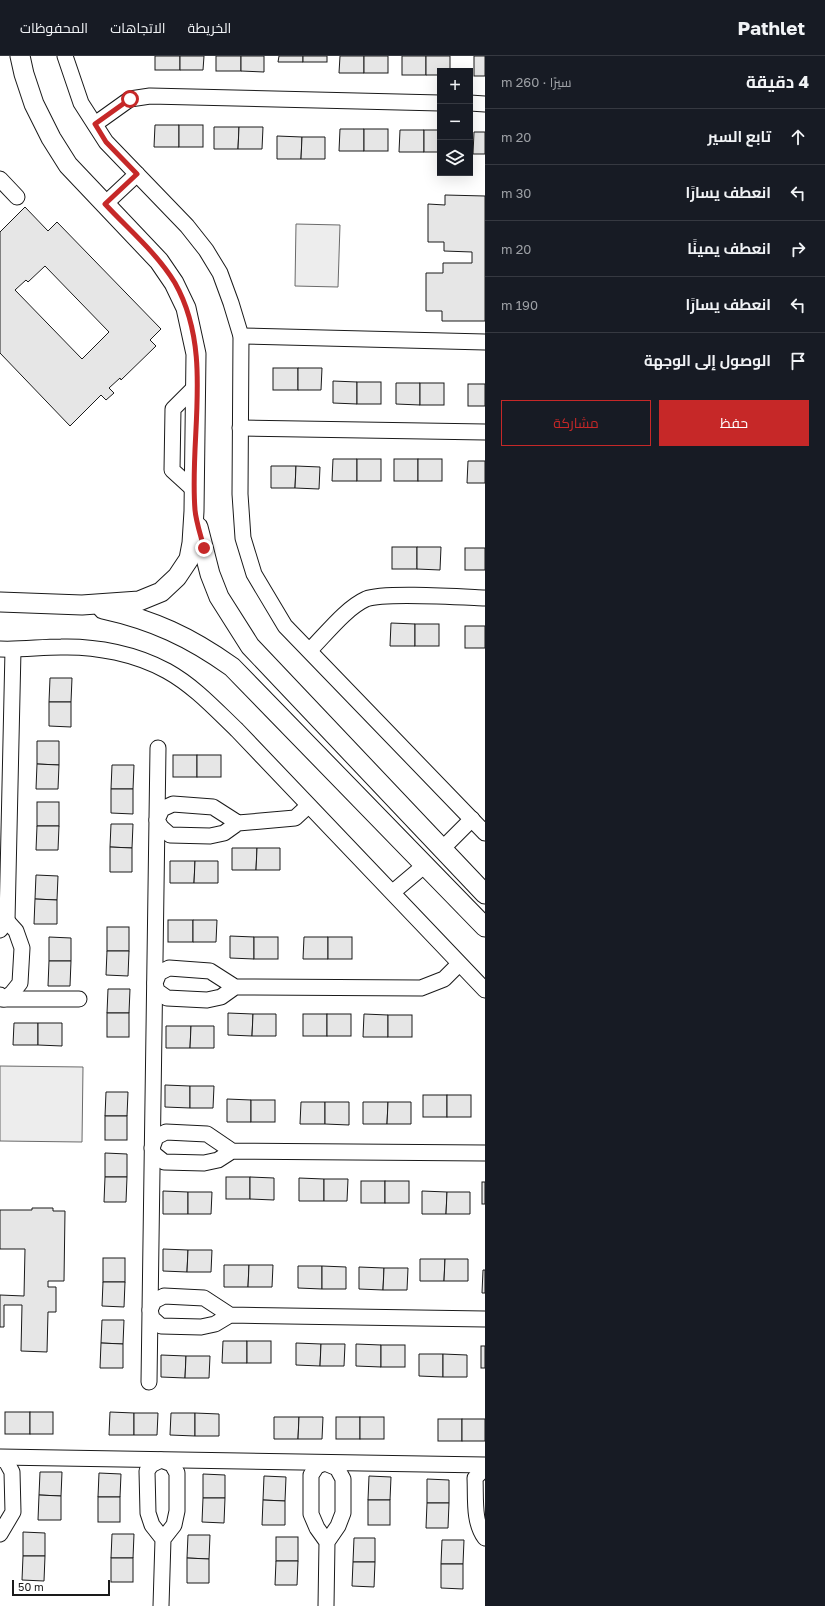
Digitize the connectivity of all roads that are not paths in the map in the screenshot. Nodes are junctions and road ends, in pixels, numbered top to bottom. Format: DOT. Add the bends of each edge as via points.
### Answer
graph roads {
  1 [pos="20,56"];
  2 [pos="65,56"];
  3 [pos="437,103"];
  4 [pos="473,103"];
  5 [pos="485,104"];
  6 [pos="95,124"];
  7 [pos="137,174"];
  8 [pos="0,179"];
  9 [pos="17,197"];
  10 [pos="105,204"];
  11 [pos="241,336"];
  12 [pos="485,342"];
  13 [pos="240,428"];
  14 [pos="485,432"];
  15 [pos="194,510"];
  16 [pos="485,598"];
  17 [pos="0,602"];
  18 [pos="82,605"];
  19 [pos="7,649"];
  20 [pos="310,650"];
  21 [pos="158,748"];
  22 [pos="308,806"];
  23 [pos="472,819"];
  24 [pos="157,820"];
  25 [pos="238,823"];
  26 [pos="485,833"];
  27 [pos="442,849"];
  28 [pos="425,865"];
  29 [pos="393,892"];
  30 [pos="485,894"];
  31 [pos="3,925"];
  32 [pos="485,927"];
  33 [pos="459,964"];
  34 [pos="155,983"];
  35 [pos="235,987"];
  36 [pos="485,990"];
  37 [pos="1,998"];
  38 [pos="79,1000"];
  39 [pos="152,1148"];
  40 [pos="232,1151"];
  41 [pos="485,1154"];
  42 [pos="150,1310"];
  43 [pos="230,1314"];
  44 [pos="485,1319"];
  45 [pos="148,1382"];
  46 [pos="0,1458"];
  47 [pos="161,1460"];
  48 [pos="326,1462"];
  49 [pos="485,1467"];
  50 [pos="0,1534"];
  51 [pos="485,1538"];
  52 [pos="163,1539"];
  53 [pos="327,1542"];
  54 [pos="161,1606"];
  55 [pos="326,1606"];
  1 -- 10 [label="main road" via="34,104 51,138 68,165"];
  2 -- 6 [label="street" via="82,103"];
  3 -- 6 [label="street" via="150,96 130,99"];
  4 -- 5 [label="street"];
  6 -- 7 [label="street" via="106,142"];
  7 -- 10 [label="street"];
  7 -- 11 [label="street" via="187,226 206,250 232,303"];
  8 -- 9 [label="street"];
  10 -- 15 [label="main road" via="159,261 174,283 186,308 193,332 196,354"];
  11 -- 12 [label="street"];
  11 -- 13 [label="street"];
  13 -- 14 [label="street"];
  13 -- 20 [label="street" via="240,494 243,538 247,553 254,574 285,626"];
  15 -- 18 [label="main road" via="189,560 177,577 161,592 139,601"];
  15 -- 27 [label="main road" via="212,580 232,620 250,646"];
  16 -- 20 [label="street" via="391,596 367,599 352,609"];
  17 -- 18 [label="main road"];
  18 -- 28 [label="main road" via="127,614 170,629 210,651 232,667"];
  19 -- 22 [label="street" via="102,649 167,671 195,690 238,730"];
  19 -- 31 [label="street"];
  20 -- 23 [label="street"];
  21 -- 24 [label="street"];
  22 -- 25 [label="street" via="295,818"];
  22 -- 29 [label="street"];
  23 -- 26 [label="street"];
  23 -- 27 [label="street"];
  24 -- 25 [label="street" via="160,827 170,835 210,836 224,833"];
  24 -- 25 [label="street" via="162,809 172,804 213,807"];
  24 -- 34 [label="street"];
  27 -- 30 [label="main road"];
  28 -- 29 [label="street"];
  28 -- 32 [label="main road"];
  29 -- 33 [label="street"];
  31 -- 37 [label="street" via="16,931 22,948 20,984"];
  33 -- 35 [label="street" via="444,979 421,988"];
  33 -- 36 [label="street"];
  34 -- 35 [label="street" via="157,991 166,998 207,1000"];
  34 -- 35 [label="street" via="159,973 169,968 210,971"];
  34 -- 39 [label="street"];
  37 -- 38 [label="street"];
  39 -- 40 [label="street" via="154,1154 164,1162 204,1163 218,1160"];
  39 -- 40 [label="street" via="156,1137 166,1132 207,1134"];
  39 -- 42 [label="street"];
  40 -- 41 [label="street"];
  42 -- 43 [label="street" via="154,1301 164,1296 204,1298"];
  42 -- 43 [label="street" via="152,1318 161,1326 202,1327 215,1324"];
  42 -- 45 [label="street"];
  43 -- 44 [label="street"];
  46 -- 47 [label="street"];
  46 -- 50 [label="street" via="6,1461 12,1472 13,1512"];
  47 -- 48 [label="street"];
  47 -- 52 [label="street" via="151,1465 147,1471 148,1513 152,1525"];
  47 -- 52 [label="street" via="172,1464 178,1473 178,1511 174,1525"];
  48 -- 49 [label="street"];
  48 -- 53 [label="street" via="316,1466 311,1475 311,1514 316,1528"];
  48 -- 53 [label="street" via="338,1468 343,1479 343,1513"];
  49 -- 51 [label="street" via="476,1478 476,1518 480,1532"];
  52 -- 54 [label="street"];
  53 -- 55 [label="street"];
}
